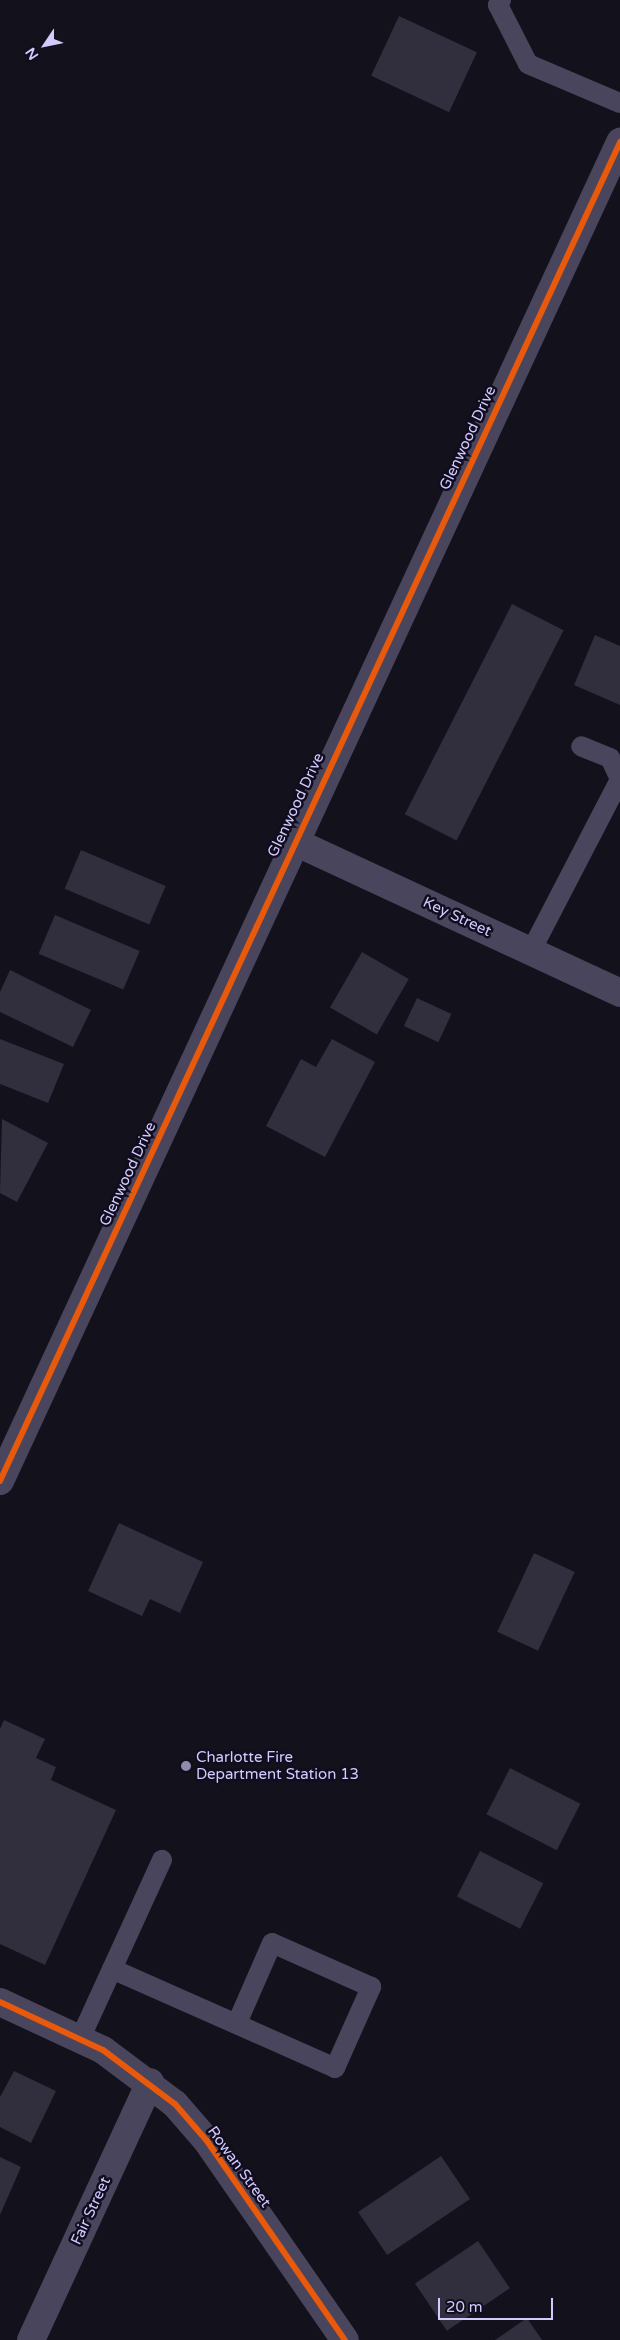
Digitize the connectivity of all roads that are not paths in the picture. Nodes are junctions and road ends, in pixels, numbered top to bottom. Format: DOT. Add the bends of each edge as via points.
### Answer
graph roads {
  1 [pos="501,0"];
  2 [pos="620,102"];
  3 [pos="619,147"];
  4 [pos="581,746"];
  5 [pos="293,841"];
  6 [pos="531,951"];
  7 [pos="620,993"];
  8 [pos="0,1481"];
  9 [pos="162,1860"];
  10 [pos="112,1969"];
  11 [pos="0,2002"];
  12 [pos="237,2023"];
  13 [pos="80,2039"];
  14 [pos="150,2082"];
  15 [pos="31,2340"];
  16 [pos="345,2340"];
  1 -- 2 [label="lane" via="498,5 528,64"];
  3 -- 5 [label="street, Glenwood Drive"];
  4 -- 6 [label="lane" via="610,758 620,779"];
  5 -- 6 [label="street, Key Street"];
  5 -- 8 [label="street, Glenwood Drive"];
  6 -- 7 [label="street, Key Street"];
  9 -- 10 [label="lane"];
  10 -- 12 [label="lane"];
  10 -- 13 [label="lane"];
  11 -- 13 [label="street, Rowan Street"];
  12 -- 12 [label="lane" via="336,2068 371,1987 272,1944"];
  13 -- 14 [label="street, Rowan Street"];
  14 -- 15 [label="street, Fair Street"];
  14 -- 16 [label="street, Rowan Street" via="207,2141"];
}
